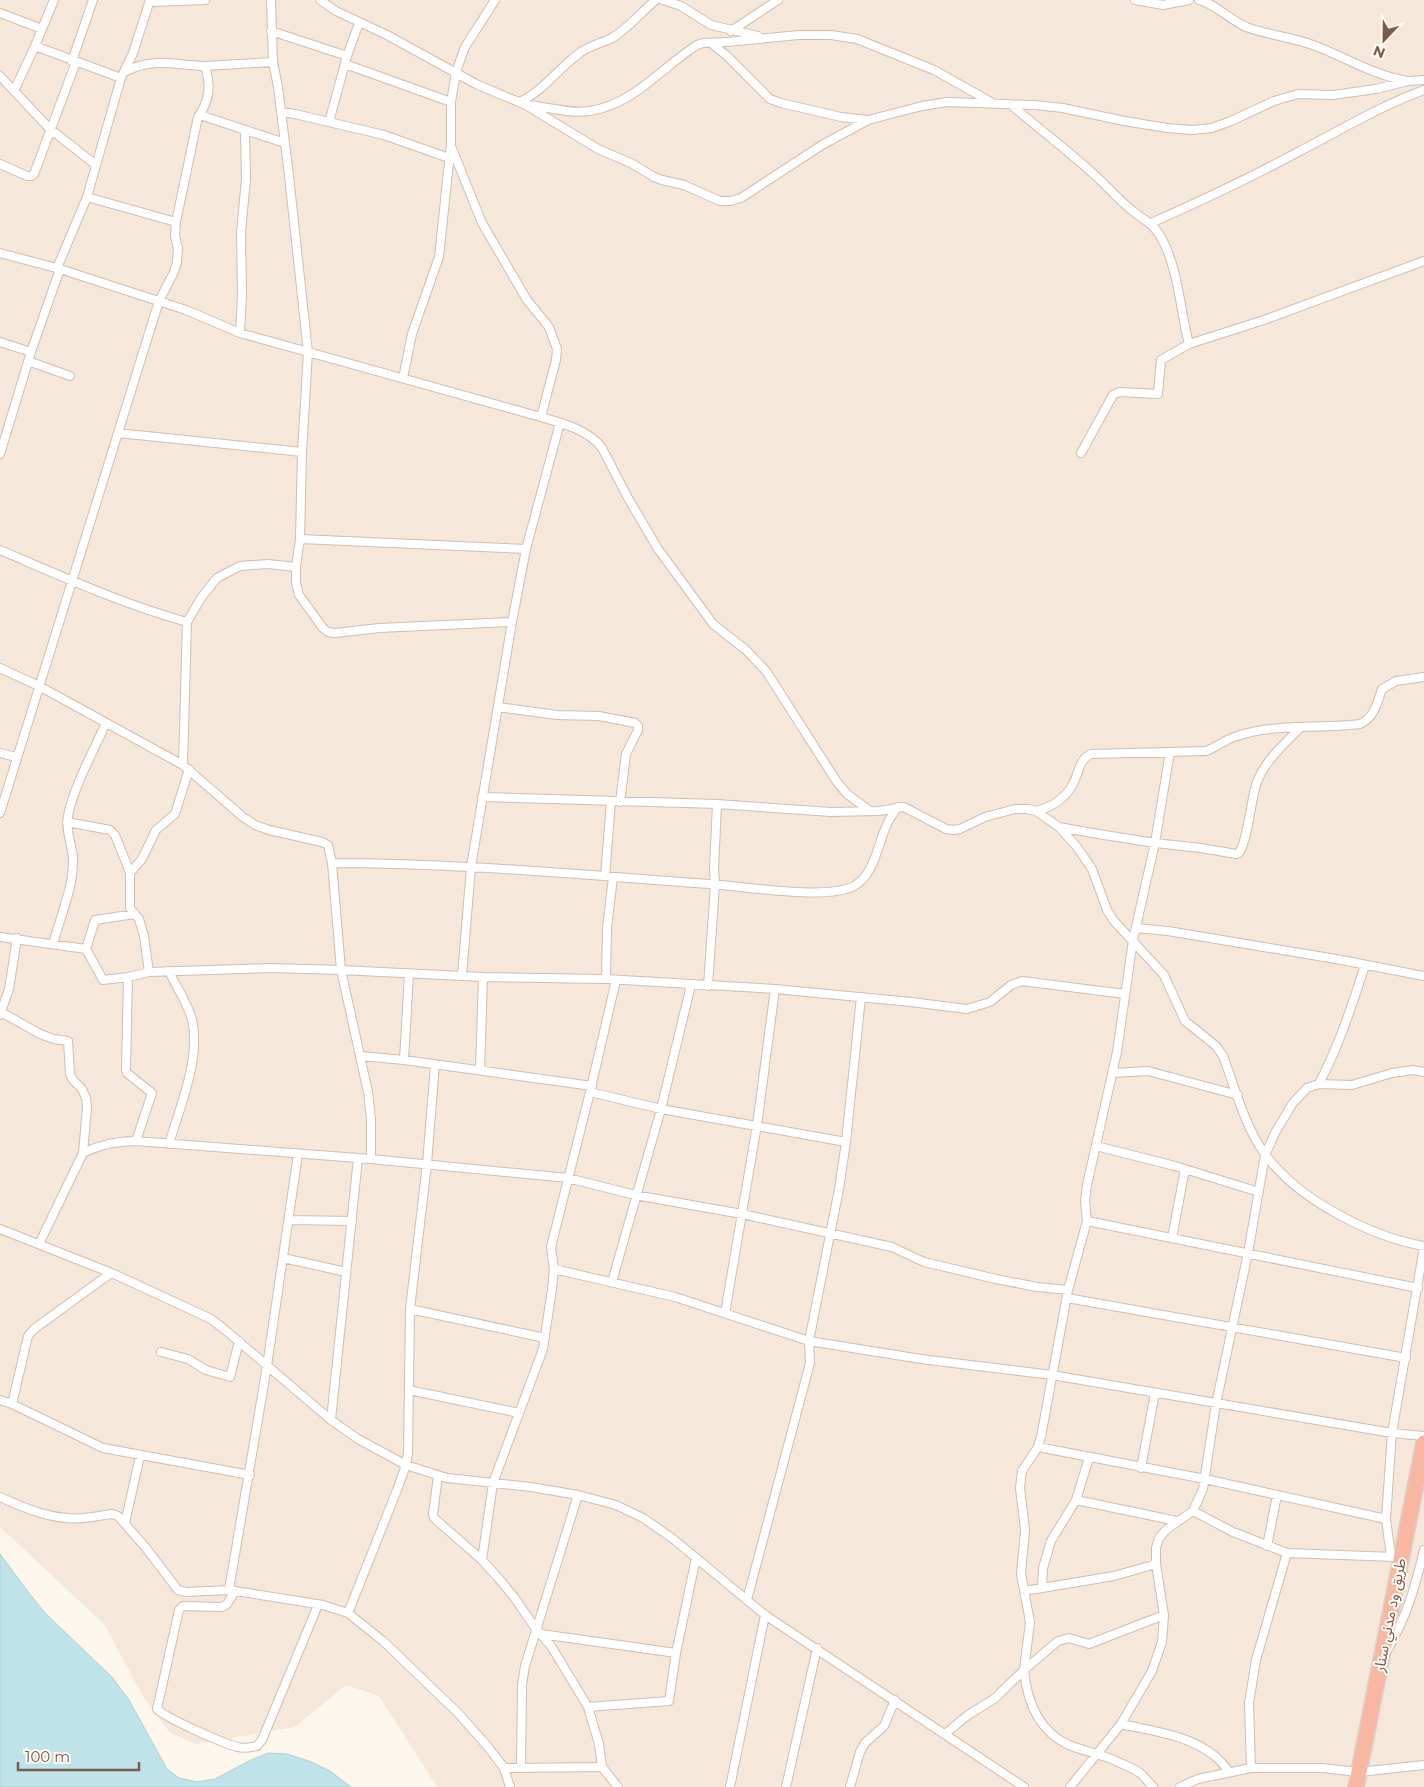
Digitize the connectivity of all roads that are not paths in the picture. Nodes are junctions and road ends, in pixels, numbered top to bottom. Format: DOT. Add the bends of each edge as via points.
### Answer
graph roads {
  1 [pos="54,0"];
  2 [pos="93,0"];
  3 [pos="205,0"];
  4 [pos="271,0"];
  5 [pos="320,0"];
  6 [pos="495,0"];
  7 [pos="656,0"];
  8 [pos="663,0"];
  9 [pos="778,0"];
  10 [pos="1135,0"];
  11 [pos="1189,0"];
  12 [pos="1199,0"];
  13 [pos="150,1"];
  14 [pos="0,13"];
  15 [pos="359,23"];
  16 [pos="42,28"];
  17 [pos="271,31"];
  18 [pos="731,31"];
  19 [pos="767,37"];
  20 [pos="711,43"];
  21 [pos="35,46"];
  22 [pos="346,60"];
  23 [pos="74,61"];
  24 [pos="273,62"];
  25 [pos="205,66"];
  26 [pos="456,72"];
  27 [pos="123,75"];
  28 [pos="0,76"];
  29 [pos="1424,80"];
  30 [pos="1408,81"];
  31 [pos="14,90"];
  32 [pos="1424,90"];
  33 [pos="451,102"];
  34 [pos="992,103"];
  35 [pos="523,104"];
  36 [pos="1010,104"];
  37 [pos="281,112"];
  38 [pos="200,115"];
  39 [pos="868,120"];
  40 [pos="329,122"];
  41 [pos="50,130"];
  42 [pos="245,131"];
  43 [pos="285,143"];
  44 [pos="451,144"];
  45 [pos="449,158"];
  46 [pos="0,164"];
  47 [pos="96,165"];
  48 [pos="87,197"];
  49 [pos="176,222"];
  50 [pos="1150,223"];
  51 [pos="0,253"];
  52 [pos="1424,261"];
  53 [pos="58,269"];
  54 [pos="159,301"];
  55 [pos="240,333"];
  56 [pos="0,342"];
  57 [pos="1189,344"];
  58 [pos="31,352"];
  59 [pos="308,352"];
  60 [pos="28,361"];
  61 [pos="70,376"];
  62 [pos="403,378"];
  63 [pos="541,417"];
  64 [pos="560,422"];
  65 [pos="118,433"];
  66 [pos="302,452"];
  67 [pos="1081,453"];
  68 [pos="0,454"];
  69 [pos="300,539"];
  70 [pos="526,549"];
  71 [pos="0,550"];
  72 [pos="296,567"];
  73 [pos="71,581"];
  74 [pos="186,622"];
  75 [pos="512,622"];
  76 [pos="0,668"];
  77 [pos="1424,677"];
  78 [pos="38,686"];
  79 [pos="498,707"];
  80 [pos="106,723"];
  81 [pos="1300,728"];
  82 [pos="1170,752"];
  83 [pos="0,753"];
  84 [pos="16,757"];
  85 [pos="186,767"];
  86 [pos="482,797"];
  87 [pos="611,802"];
  88 [pos="620,802"];
  89 [pos="717,804"];
  90 [pos="898,807"];
  91 [pos="869,810"];
  92 [pos="1036,811"];
  93 [pos="0,813"];
  94 [pos="67,822"];
  95 [pos="1059,827"];
  96 [pos="1155,843"];
  97 [pos="332,863"];
  98 [pos="471,867"];
  99 [pos="130,873"];
  100 [pos="609,876"];
  101 [pos="715,884"];
  102 [pos="136,914"];
  103 [pos="1136,928"];
  104 [pos="0,936"];
  105 [pos="17,938"];
  106 [pos="1133,940"];
  107 [pos="53,944"];
  108 [pos="86,949"];
  109 [pos="1365,965"];
  110 [pos="341,970"];
  111 [pos="169,971"];
  112 [pos="149,972"];
  113 [pos="409,974"];
  114 [pos="462,976"];
  115 [pos="1424,976"];
  116 [pos="128,977"];
  117 [pos="483,977"];
  118 [pos="606,979"];
  119 [pos="616,980"];
  120 [pos="691,985"];
  121 [pos="0,986"];
  122 [pos="708,986"];
  123 [pos="9,989"];
  124 [pos="775,989"];
  125 [pos="1124,994"];
  126 [pos="861,997"];
  127 [pos="1,1014"];
  128 [pos="360,1056"];
  129 [pos="404,1060"];
  130 [pos="435,1064"];
  131 [pos="480,1070"];
  132 [pos="1112,1072"];
  133 [pos="1424,1072"];
  134 [pos="1319,1084"];
  135 [pos="591,1089"];
  136 [pos="1238,1095"];
  137 [pos="661,1109"];
  138 [pos="756,1125"];
  139 [pos="136,1141"];
  140 [pos="846,1142"];
  141 [pos="169,1144"];
  142 [pos="1096,1146"];
  143 [pos="83,1153"];
  144 [pos="298,1154"];
  145 [pos="1265,1155"];
  146 [pos="358,1158"];
  147 [pos="371,1159"];
  148 [pos="427,1164"];
  149 [pos="1185,1169"];
  150 [pos="568,1178"];
  151 [pos="1258,1192"];
  152 [pos="635,1195"];
  153 [pos="742,1214"];
  154 [pos="288,1220"];
  155 [pos="352,1221"];
  156 [pos="1087,1221"];
  157 [pos="0,1229"];
  158 [pos="830,1233"];
  159 [pos="1172,1238"];
  160 [pos="39,1244"];
  161 [pos="1424,1246"];
  162 [pos="1248,1253"];
  163 [pos="283,1258"];
  164 [pos="554,1269"];
  165 [pos="346,1272"];
  166 [pos="111,1273"];
  167 [pos="612,1282"];
  168 [pos="1418,1288"];
  169 [pos="1068,1290"];
  170 [pos="1067,1298"];
  171 [pos="410,1309"];
  172 [pos="725,1313"];
  173 [pos="1232,1327"];
  174 [pos="546,1338"];
  175 [pos="238,1340"];
  176 [pos="809,1341"];
  177 [pos="161,1352"];
  178 [pos="1406,1358"];
  179 [pos="267,1366"];
  180 [pos="1052,1375"];
  181 [pos="409,1390"];
  182 [pos="1155,1393"];
  183 [pos="0,1400"];
  184 [pos="12,1404"];
  185 [pos="1216,1404"];
  186 [pos="519,1413"];
  187 [pos="331,1420"];
  188 [pos="1392,1433"];
  189 [pos="1424,1436"];
  190 [pos="1424,1443"];
  191 [pos="1038,1447"];
  192 [pos="140,1456"];
  193 [pos="1089,1458"];
  194 [pos="406,1465"];
  195 [pos="1140,1468"];
  196 [pos="250,1475"];
  197 [pos="438,1476"];
  198 [pos="1205,1479"];
  199 [pos="492,1483"];
  200 [pos="578,1495"];
  201 [pos="1277,1495"];
  202 [pos="0,1497"];
  203 [pos="1076,1500"];
  204 [pos="1193,1512"];
  205 [pos="1386,1519"];
  206 [pos="1177,1521"];
  207 [pos="125,1523"];
  208 [pos="1267,1546"];
  209 [pos="1424,1550"];
  210 [pos="1287,1553"];
  211 [pos="1396,1557"];
  212 [pos="696,1558"];
  213 [pos="482,1560"];
  214 [pos="1156,1564"];
  215 [pos="1042,1588"];
  216 [pos="232,1590"];
  217 [pos="1024,1591"];
  218 [pos="748,1600"];
  219 [pos="318,1604"];
  220 [pos="348,1613"];
  221 [pos="765,1615"];
  222 [pos="1164,1615"];
  223 [pos="538,1631"];
  224 [pos="817,1648"];
  225 [pos="676,1653"];
  226 [pos="1380,1662"];
  227 [pos="1024,1670"];
  228 [pos="895,1700"];
  229 [pos="588,1707"];
  230 [pos="1121,1724"];
  231 [pos="944,1734"];
  232 [pos="1098,1753"];
  233 [pos="1424,1765"];
  234 [pos="602,1767"];
  235 [pos="504,1768"];
  236 [pos="521,1768"];
  237 [pos="1251,1768"];
  238 [pos="1228,1772"];
  239 [pos="1359,1772"];
  240 [pos="510,1787"];
  241 [pos="618,1787"];
  242 [pos="730,1787"];
  243 [pos="786,1787"];
  244 [pos="850,1787"];
  245 [pos="1024,1787"];
  246 [pos="1070,1787"];
  247 [pos="1153,1787"];
  248 [pos="1180,1787"];
  249 [pos="1356,1787"];
  1 -- 16 [label="street"];
  2 -- 23 [label="street"];
  3 -- 13 [label="street"];
  4 -- 17 [label="street"];
  5 -- 15 [label="street"];
  6 -- 26 [label="street" via="465,48"];
  7 -- 35 [label="street" via="612,38 586,48"];
  8 -- 18 [label="street" via="681,6 711,25"];
  9 -- 18 [label="street"];
  10 -- 11 [label="street" via="1163,5"];
  12 -- 30 [label="street" via="1246,27 1312,45 1382,74"];
  13 -- 27 [label="street"];
  14 -- 16 [label="street"];
  15 -- 22 [label="street"];
  15 -- 26 [label="street"];
  16 -- 21 [label="street"];
  17 -- 22 [label="street"];
  17 -- 24 [label="street"];
  18 -- 19 [label="street"];
  19 -- 20 [label="street"];
  19 -- 34 [label="street" via="831,35 857,39 934,70"];
  20 -- 35 [label="street" via="697,45 634,94 598,109 581,111"];
  20 -- 39 [label="street" via="770,99 841,117"];
  21 -- 23 [label="street"];
  21 -- 31 [label="street"];
  22 -- 33 [label="street"];
  22 -- 40 [label="street"];
  23 -- 27 [label="street"];
  23 -- 41 [label="street"];
  24 -- 25 [label="street"];
  24 -- 37 [label="street"];
  25 -- 27 [label="street" via="152,62 143,63"];
  25 -- 38 [label="street" via="208,96"];
  26 -- 33 [label="street"];
  26 -- 35 [label="street"];
  27 -- 47 [label="street"];
  28 -- 31 [label="street"];
  29 -- 30 [label="street"];
  30 -- 36 [label="street" via="1342,94 1298,94 1218,126 1192,130 1062,108"];
  31 -- 41 [label="street"];
  32 -- 50 [label="street"];
  33 -- 44 [label="street"];
  34 -- 36 [label="street"];
  34 -- 39 [label="street" via="946,102"];
  35 -- 39 [label="street" via="598,149 662,180 684,185 720,201 741,198 798,159"];
  36 -- 50 [label="street" via="1098,178 1128,208"];
  37 -- 40 [label="street"];
  37 -- 43 [label="street"];
  38 -- 42 [label="street"];
  38 -- 49 [label="street"];
  40 -- 45 [label="street" via="384,135"];
  41 -- 46 [label="street" via="32,176"];
  41 -- 47 [label="street"];
  42 -- 43 [label="street"];
  42 -- 55 [label="street"];
  43 -- 59 [label="street"];
  44 -- 45 [label="street"];
  44 -- 63 [label="street" via="482,223 527,300 549,327 557,349"];
  45 -- 62 [label="street" via="439,257 414,328"];
  47 -- 48 [label="street"];
  48 -- 49 [label="street"];
  48 -- 53 [label="street"];
  49 -- 54 [label="street" via="177,262"];
  50 -- 57 [label="street" via="1163,241 1170,260"];
  51 -- 53 [label="street"];
  52 -- 57 [label="street"];
  53 -- 54 [label="street"];
  53 -- 58 [label="street"];
  54 -- 55 [label="street"];
  54 -- 65 [label="street"];
  55 -- 59 [label="street"];
  56 -- 58 [label="street"];
  57 -- 67 [label="street" via="1162,360 1158,394 1119,392 1113,395"];
  58 -- 60 [label="street"];
  59 -- 62 [label="street"];
  59 -- 66 [label="street"];
  60 -- 61 [label="street"];
  60 -- 68 [label="street"];
  62 -- 63 [label="street"];
  63 -- 64 [label="street"];
  64 -- 70 [label="street"];
  64 -- 91 [label="street" via="597,441 653,541 677,576 713,624 746,650 766,672 837,782"];
  65 -- 66 [label="street"];
  65 -- 73 [label="street"];
  66 -- 69 [label="street"];
  69 -- 70 [label="street"];
  69 -- 72 [label="street"];
  70 -- 75 [label="street"];
  71 -- 73 [label="street"];
  72 -- 74 [label="street" via="240,566 217,578"];
  72 -- 75 [label="street" via="299,594 328,632"];
  73 -- 74 [label="street" via="148,612"];
  73 -- 78 [label="street"];
  74 -- 85 [label="street"];
  75 -- 79 [label="street"];
  76 -- 78 [label="street"];
  77 -- 81 [label="street" via="1396,681 1382,689 1373,713 1360,724"];
  78 -- 80 [label="street"];
  78 -- 84 [label="street"];
  79 -- 86 [label="street"];
  79 -- 88 [label="street" via="557,715 599,716 635,723 638,730 626,754"];
  80 -- 85 [label="street"];
  80 -- 94 [label="street" via="74,795"];
  81 -- 82 [label="street" via="1236,736 1206,751"];
  81 -- 96 [label="street" via="1273,756 1257,782 1239,853"];
  82 -- 92 [label="street" via="1086,756 1066,794 1048,808"];
  82 -- 96 [label="street"];
  83 -- 84 [label="street"];
  84 -- 93 [label="street"];
  85 -- 97 [label="street" via="255,825 328,845"];
  85 -- 99 [label="street" via="175,814 156,830 142,859"];
  86 -- 87 [label="street"];
  86 -- 98 [label="street"];
  87 -- 88 [label="street"];
  87 -- 100 [label="street"];
  88 -- 89 [label="street"];
  89 -- 91 [label="street" via="831,812"];
  89 -- 101 [label="street"];
  90 -- 91 [label="street"];
  90 -- 92 [label="street" via="910,809 946,829 954,830 1015,809"];
  90 -- 101 [label="street" via="890,817 870,869 853,887 837,892"];
  92 -- 95 [label="street"];
  94 -- 99 [label="street" via="113,832"];
  94 -- 107 [label="street" via="72,872"];
  95 -- 96 [label="street"];
  95 -- 106 [label="street" via="1092,870 1114,921"];
  96 -- 103 [label="street"];
  97 -- 98 [label="street"];
  97 -- 110 [label="street"];
  98 -- 100 [label="street"];
  98 -- 114 [label="street"];
  99 -- 102 [label="street" via="130,908"];
  100 -- 101 [label="street"];
  100 -- 118 [label="street"];
  101 -- 122 [label="street"];
  102 -- 108 [label="street" via="95,920"];
  102 -- 112 [label="street" via="144,936"];
  103 -- 106 [label="street"];
  103 -- 109 [label="street"];
  104 -- 105 [label="street"];
  105 -- 107 [label="street"];
  105 -- 123 [label="street"];
  106 -- 125 [label="street"];
  106 -- 136 [label="street" via="1164,975 1185,1021 1216,1046 1223,1056"];
  107 -- 108 [label="street"];
  108 -- 116 [label="street" via="103,980"];
  109 -- 115 [label="street"];
  109 -- 134 [label="street" via="1347,1023"];
  110 -- 111 [label="street"];
  110 -- 113 [label="street"];
  110 -- 128 [label="street"];
  111 -- 112 [label="street"];
  111 -- 141 [label="street" via="192,1019 195,1049"];
  112 -- 116 [label="street"];
  113 -- 114 [label="street"];
  113 -- 129 [label="street"];
  114 -- 117 [label="street"];
  116 -- 139 [label="street" via="126,1070 152,1093"];
  117 -- 118 [label="street"];
  117 -- 131 [label="street"];
  118 -- 119 [label="street"];
  119 -- 120 [label="street"];
  119 -- 135 [label="street"];
  120 -- 122 [label="street"];
  120 -- 137 [label="street"];
  121 -- 123 [label="street"];
  122 -- 124 [label="street"];
  123 -- 127 [label="street"];
  124 -- 126 [label="street"];
  124 -- 138 [label="street"];
  125 -- 126 [label="street" via="1022,981 1011,985 990,1002 967,1009"];
  125 -- 132 [label="street"];
  126 -- 140 [label="street"];
  127 -- 143 [label="street" via="40,1034 68,1040 70,1074 86,1098"];
  128 -- 129 [label="street"];
  128 -- 147 [label="street" via="370,1110"];
  129 -- 130 [label="street"];
  130 -- 131 [label="street"];
  130 -- 148 [label="street"];
  131 -- 135 [label="street"];
  132 -- 136 [label="street" via="1148,1071"];
  132 -- 142 [label="street"];
  133 -- 134 [label="street" via="1392,1073 1352,1085"];
  134 -- 145 [label="street" via="1306,1088 1293,1103"];
  135 -- 137 [label="street"];
  135 -- 150 [label="street"];
  136 -- 145 [label="street" via="1252,1133"];
  137 -- 138 [label="street"];
  137 -- 152 [label="street"];
  138 -- 140 [label="street"];
  138 -- 153 [label="street"];
  139 -- 141 [label="street"];
  139 -- 143 [label="street" via="102,1145"];
  140 -- 158 [label="street"];
  141 -- 144 [label="street"];
  142 -- 149 [label="street"];
  142 -- 156 [label="street" via="1085,1201"];
  143 -- 160 [label="street"];
  144 -- 146 [label="street"];
  144 -- 154 [label="street"];
  145 -- 151 [label="street"];
  145 -- 161 [label="street" via="1286,1178 1314,1200 1355,1224"];
  146 -- 147 [label="street"];
  146 -- 155 [label="street"];
  147 -- 148 [label="street"];
  148 -- 150 [label="street"];
  148 -- 171 [label="street"];
  149 -- 151 [label="street"];
  149 -- 159 [label="street"];
  150 -- 152 [label="street"];
  150 -- 164 [label="street" via="551,1247"];
  151 -- 162 [label="street"];
  152 -- 153 [label="street"];
  152 -- 167 [label="street"];
  153 -- 158 [label="street"];
  153 -- 172 [label="street"];
  154 -- 155 [label="street"];
  154 -- 163 [label="street"];
  155 -- 165 [label="street"];
  156 -- 159 [label="street"];
  156 -- 169 [label="street"];
  157 -- 160 [label="street"];
  158 -- 169 [label="street" via="892,1247 924,1262 1037,1287"];
  158 -- 176 [label="street"];
  159 -- 162 [label="street"];
  160 -- 166 [label="street"];
  161 -- 168 [label="street"];
  162 -- 168 [label="street"];
  162 -- 173 [label="street"];
  163 -- 165 [label="street"];
  163 -- 179 [label="street"];
  164 -- 167 [label="street"];
  164 -- 174 [label="street"];
  165 -- 187 [label="street"];
  166 -- 175 [label="street" via="211,1319"];
  166 -- 184 [label="street" via="28,1336"];
  167 -- 172 [label="street"];
  168 -- 178 [label="street"];
  169 -- 170 [label="street"];
  170 -- 173 [label="street"];
  170 -- 180 [label="street"];
  171 -- 174 [label="street"];
  171 -- 181 [label="street"];
  172 -- 176 [label="street"];
  173 -- 178 [label="street"];
  173 -- 185 [label="street"];
  174 -- 186 [label="street"];
  175 -- 177 [label="street" via="230,1376"];
  175 -- 179 [label="street"];
  176 -- 180 [label="street"];
  176 -- 218 [label="street" via="806,1376"];
  178 -- 188 [label="street"];
  179 -- 187 [label="street"];
  179 -- 196 [label="street"];
  180 -- 182 [label="street"];
  180 -- 191 [label="street"];
  181 -- 186 [label="street"];
  181 -- 194 [label="street"];
  182 -- 185 [label="street"];
  182 -- 195 [label="street"];
  183 -- 184 [label="street"];
  184 -- 192 [label="street" via="97,1446"];
  185 -- 188 [label="street"];
  185 -- 198 [label="street"];
  186 -- 199 [label="street"];
  187 -- 194 [label="street"];
  188 -- 189 [label="street"];
  188 -- 205 [label="street"];
  190 -- 211 [label="highway, طريق ود مدني سنار"];
  191 -- 193 [label="street"];
  191 -- 217 [label="street" via="1024,1466 1021,1477 1025,1530 1021,1574"];
  192 -- 196 [label="street"];
  192 -- 207 [label="street"];
  193 -- 195 [label="street"];
  193 -- 203 [label="street"];
  194 -- 197 [label="street"];
  194 -- 220 [label="street"];
  195 -- 198 [label="street"];
  196 -- 216 [label="street"];
  197 -- 199 [label="street"];
  197 -- 213 [label="street" via="434,1518"];
  198 -- 201 [label="street"];
  198 -- 204 [label="street"];
  199 -- 200 [label="street"];
  199 -- 213 [label="street"];
  200 -- 212 [label="street" via="642,1518"];
  200 -- 223 [label="street"];
  201 -- 205 [label="street"];
  201 -- 208 [label="street"];
  202 -- 207 [label="street" via="54,1516 84,1518 112,1514"];
  203 -- 206 [label="street"];
  203 -- 215 [label="street" via="1050,1541"];
  204 -- 206 [label="street"];
  204 -- 208 [label="street"];
  205 -- 211 [label="street"];
  206 -- 214 [label="street" via="1159,1538"];
  207 -- 216 [label="street" via="178,1590"];
  208 -- 210 [label="street"];
  209 -- 226 [label="street" via="1412,1597"];
  210 -- 211 [label="street"];
  210 -- 237 [label="street" via="1256,1660 1249,1703"];
  211 -- 226 [label="highway, طريق ود مدني سنار"];
  212 -- 218 [label="street"];
  212 -- 225 [label="street"];
  213 -- 223 [label="street"];
  214 -- 215 [label="street" via="1114,1576"];
  214 -- 222 [label="street"];
  215 -- 217 [label="street"];
  216 -- 219 [label="street"];
  216 -- 219 [label="street" via="227,1604 222,1607 183,1606 179,1610 157,1709 239,1748 257,1746 262,1740"];
  217 -- 227 [label="street" via="1030,1622"];
  218 -- 221 [label="street"];
  219 -- 220 [label="street"];
  220 -- 235 [label="street" via="383,1641 458,1713"];
  221 -- 224 [label="street"];
  221 -- 242 [label="street"];
  222 -- 227 [label="street" via="1089,1644 1063,1638"];
  222 -- 230 [label="street" via="1162,1642 1152,1671"];
  223 -- 225 [label="street"];
  223 -- 229 [label="street" via="551,1646"];
  223 -- 236 [label="street" via="525,1666 522,1686"];
  224 -- 228 [label="street"];
  224 -- 243 [label="street"];
  225 -- 229 [label="street" via="669,1701"];
  226 -- 239 [label="highway, طريق ود مدني سنار"];
  227 -- 231 [label="street" via="994,1699"];
  227 -- 232 [label="street" via="1032,1710 1040,1723 1070,1745"];
  228 -- 231 [label="street"];
  228 -- 244 [label="street" via="884,1726 870,1737 860,1752"];
  229 -- 234 [label="street"];
  230 -- 232 [label="street"];
  230 -- 238 [label="street" via="1191,1742 1217,1757"];
  231 -- 245 [label="street"];
  232 -- 246 [label="street"];
  232 -- 247 [label="street" via="1140,1774"];
  233 -- 239 [label="street"];
  234 -- 236 [label="street"];
  234 -- 241 [label="street"];
  235 -- 236 [label="street"];
  235 -- 240 [label="street"];
  237 -- 238 [label="street"];
  237 -- 239 [label="street"];
  238 -- 248 [label="street"];
  239 -- 249 [label="highway, طريق ود مدني سنار"];
}
